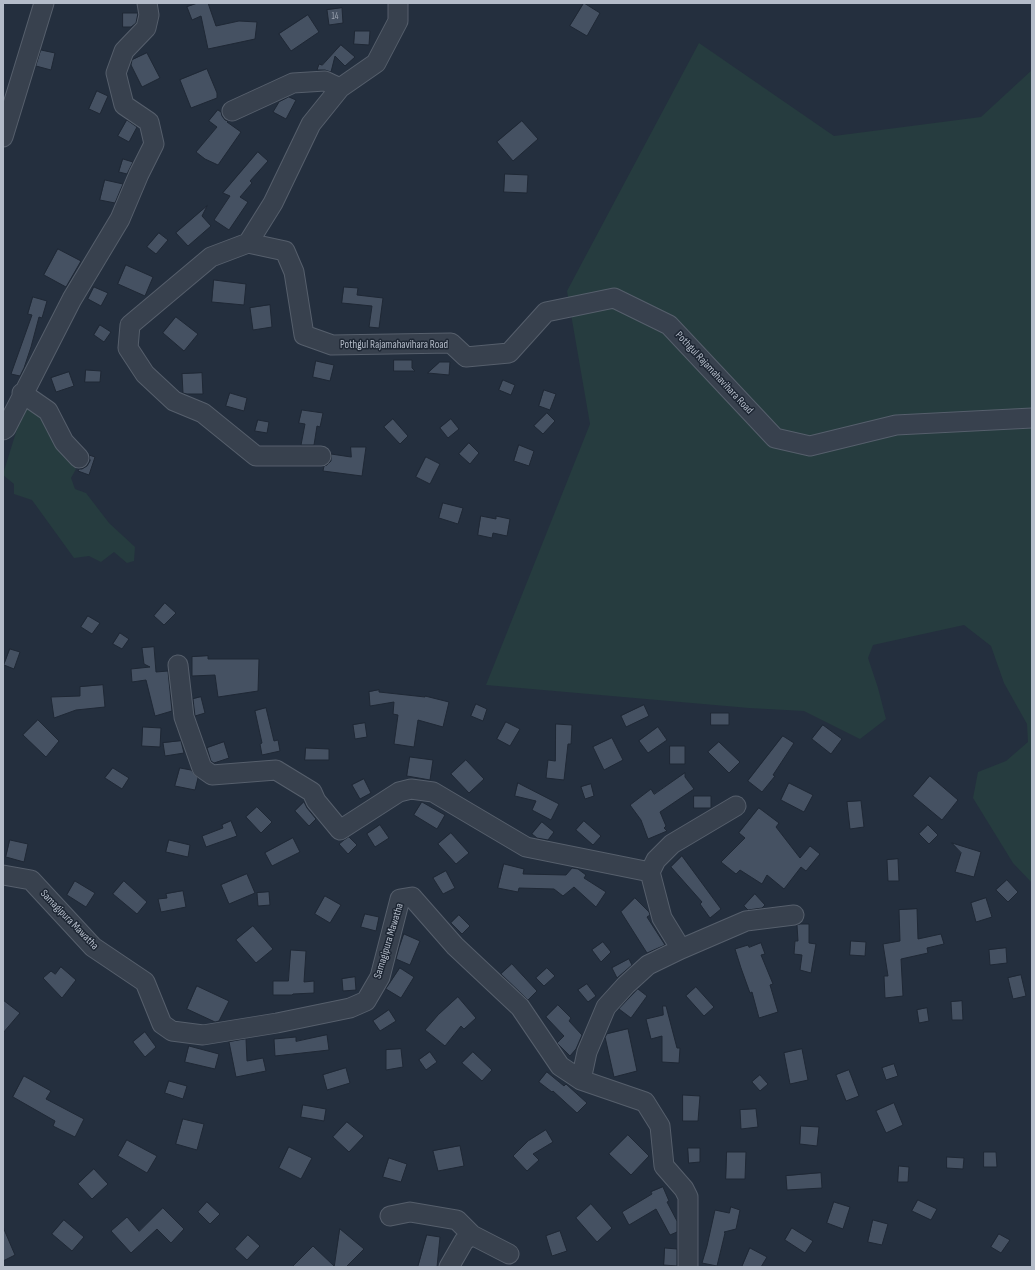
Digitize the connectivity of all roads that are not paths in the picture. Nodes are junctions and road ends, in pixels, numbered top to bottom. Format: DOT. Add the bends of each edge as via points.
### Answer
graph roads {
  1 [pos="44,3"];
  2 [pos="147,3"];
  3 [pos="398,3"];
  4 [pos="340,88"];
  5 [pos="232,111"];
  6 [pos="3,137"];
  7 [pos="248,243"];
  8 [pos="22,393"];
  9 [pos="1032,418"];
  10 [pos="3,430"];
  11 [pos="321,456"];
  12 [pos="79,458"];
  13 [pos="178,666"];
  14 [pos="736,806"];
  15 [pos="650,872"];
  16 [pos="3,875"];
  17 [pos="794,915"];
  18 [pos="681,949"];
  19 [pos="581,1080"];
  20 [pos="390,1216"];
  21 [pos="472,1235"];
  22 [pos="508,1254"];
  23 [pos="449,1267"];
  24 [pos="688,1267"];
  1 -- 6 [label="street"];
  2 -- 8 [label="street" via="149,15 146,28 124,50 116,73 124,105 149,122 154,144 120,219 72,299"];
  3 -- 4 [label="street" via="398,21 376,63"];
  4 -- 5 [label="street" via="325,81 293,83"];
  4 -- 7 [label="street" via="311,124 273,203"];
  7 -- 9 [label="street, Pothgul Rajamahavihara Road" via="285,251 294,272 304,335 332,345 451,344 466,357 509,353 546,312 614,298 669,325 775,438 810,446 896,424"];
  7 -- 11 [label="street" via="211,257 130,325 128,348 145,374 174,400 203,413 256,456"];
  8 -- 10 [label="street"];
  8 -- 12 [label="street" via="48,411 64,442"];
  13 -- 15 [label="street" via="184,717 202,768 212,775 276,770 312,792 316,801 340,830 399,792 411,789 433,792 526,847"];
  14 -- 15 [label="street" via="672,844 656,860"];
  15 -- 18 [label="street" via="662,918"];
  16 -- 19 [label="street, Samagipura Mawatha" via="30,880 93,947 145,982 162,1024 172,1031 203,1035 350,1008 366,1001 380,977 400,899 412,897 455,946 520,1007 560,1066"];
  17 -- 18 [label="street" via="746,921"];
  18 -- 19 [label="street" via="648,965 606,1007 586,1052"];
  19 -- 24 [label="street, Samagipura Mawatha" via="645,1102 660,1126 664,1166 688,1197"];
  20 -- 21 [label="street" via="410,1212 457,1220"];
  21 -- 22 [label="street"];
  21 -- 23 [label="street" via="464,1241"];
}
